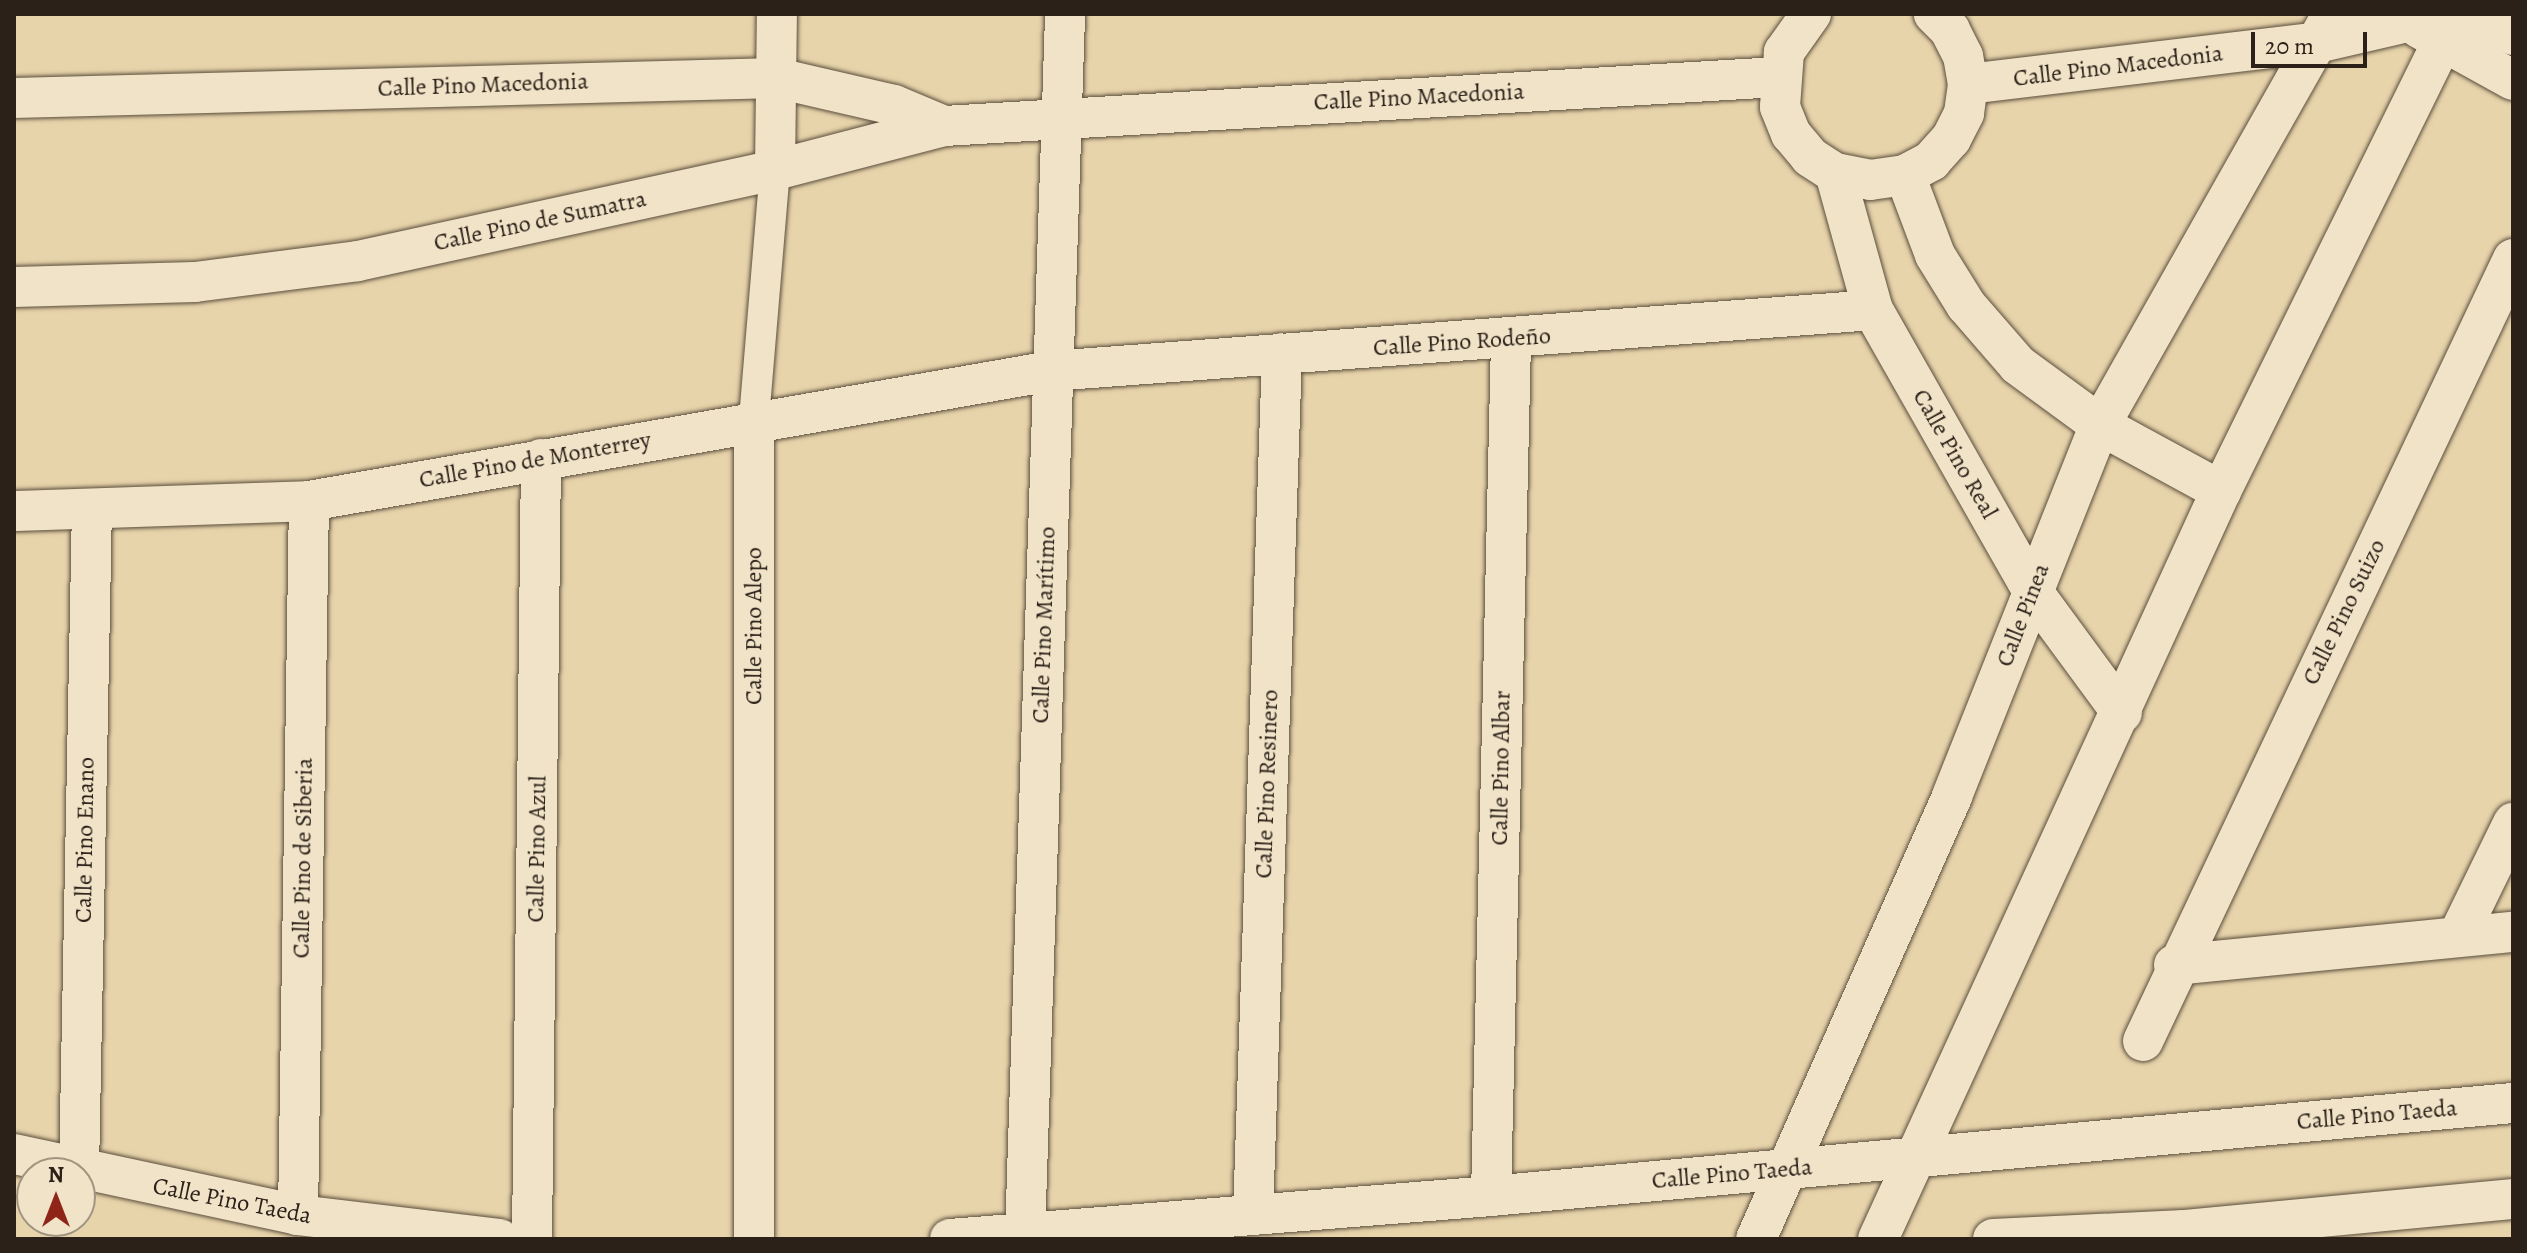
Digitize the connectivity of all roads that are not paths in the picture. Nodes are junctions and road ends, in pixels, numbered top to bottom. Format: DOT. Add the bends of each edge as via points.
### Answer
graph roads {
  1 [pos="777,14"];
  2 [pos="1065,14"];
  3 [pos="1811,14"];
  4 [pos="1934,14"];
  5 [pos="2467,14"];
  6 [pos="2437,23"];
  7 [pos="2327,28"];
  8 [pos="2513,35"];
  9 [pos="1778,77"];
  10 [pos="777,78"];
  11 [pos="2513,80"];
  12 [pos="1968,84"];
  13 [pos="14,98"];
  14 [pos="1061,118"];
  15 [pos="944,126"];
  16 [pos="775,170"];
  17 [pos="1835,173"];
  18 [pos="1905,175"];
  19 [pos="2513,259"];
  20 [pos="14,287"];
  21 [pos="1873,310"];
  22 [pos="1511,339"];
  23 [pos="1282,353"];
  24 [pos="1051,371"];
  25 [pos="754,419"];
  26 [pos="2100,425"];
  27 [pos="541,459"];
  28 [pos="2221,491"];
  29 [pos="309,501"];
  30 [pos="92,509"];
  31 [pos="14,511"];
  32 [pos="2033,592"];
  33 [pos="2122,713"];
  34 [pos="2513,823"];
  35 [pos="2513,932"];
  36 [pos="2458,936"];
  37 [pos="2174,965"];
  38 [pos="2143,1041"];
  39 [pos="2513,1103"];
  40 [pos="1913,1155"];
  41 [pos="79,1157"];
  42 [pos="1788,1169"];
  43 [pos="96,1174"];
  44 [pos="1491,1196"];
  45 [pos="2513,1199"];
  46 [pos="298,1215"];
  47 [pos="1253,1215"];
  48 [pos="2406,1225"];
  49 [pos="2184,1234"];
  50 [pos="1025,1235"];
  51 [pos="500,1239"];
  52 [pos="532,1239"];
  53 [pos="754,1239"];
  54 [pos="950,1239"];
  55 [pos="1756,1239"];
  56 [pos="1878,1239"];
  57 [pos="1993,1239"];
  1 -- 10 [label="street, Calle Pino Alepo"];
  2 -- 14 [label="street, Calle Pino Marítimo"];
  3 -- 9 [label="street" via="1784,52"];
  4 -- 12 [label="street" via="1956,43"];
  5 -- 8 [label="street"];
  6 -- 7 [label="street, Calle Pino Macedonia"];
  6 -- 11 [label="street"];
  6 -- 28 [label="street"];
  7 -- 12 [label="street, Calle Pino Macedonia"];
  7 -- 26 [label="street, Calle Pinea"];
  9 -- 14 [label="street, Calle Pino Macedonia"];
  9 -- 17 [label="street" via="1780,107 1791,134 1810,157"];
  10 -- 13 [label="street, Calle Pino Macedonia"];
  10 -- 15 [label="street, Calle Pino Macedonia" via="894,105"];
  10 -- 16 [label="street, Calle Pino Alepo"];
  12 -- 18 [label="street" via="1964,113 1951,139 1931,161"];
  14 -- 15 [label="street, Calle Pino de Sumatra"];
  14 -- 24 [label="street, Calle Pino Marítimo"];
  15 -- 16 [label="street, Calle Pino de Sumatra"];
  16 -- 20 [label="street, Calle Pino de Sumatra" via="358,261 269,275"];
  16 -- 25 [label="street, Calle Pino Alepo"];
  17 -- 18 [label="street" via="1870,180"];
  17 -- 21 [label="street, Calle Pino Real"];
  18 -- 26 [label="street" via="1935,255 1966,305 2018,365"];
  19 -- 37 [label="street, Calle Pino Suizo"];
  21 -- 22 [label="street, Calle Pino Rodeño"];
  21 -- 32 [label="street, Calle Pino Real"];
  22 -- 23 [label="street, Calle Pino Rodeño"];
  22 -- 44 [label="street, Calle Pino Albar"];
  23 -- 24 [label="street, Calle Pino Rodeño"];
  23 -- 47 [label="street, Calle Pino Resinero"];
  24 -- 25 [label="street, Calle Pino de Monterrey"];
  24 -- 50 [label="street, Calle Pino Marítimo"];
  25 -- 27 [label="street, Calle Pino de Monterrey"];
  25 -- 53 [label="street, Calle Pino Alepo"];
  26 -- 28 [label="street"];
  26 -- 32 [label="street, Calle Pinea"];
  27 -- 29 [label="street, Calle Pino de Monterrey"];
  27 -- 52 [label="street, Calle Pino Azul"];
  28 -- 33 [label="street"];
  29 -- 30 [label="street, Calle Pino de Monterrey"];
  29 -- 46 [label="street, Calle Pino de Siberia"];
  30 -- 31 [label="street, Calle Pino de Monterrey"];
  30 -- 41 [label="street, Calle Pino Enano"];
  32 -- 33 [label="street, Calle Pino Real"];
  32 -- 42 [label="street, Calle Pinea" via="1952,796"];
  33 -- 40 [label="street"];
  34 -- 36 [label="street"];
  35 -- 36 [label="street"];
  36 -- 37 [label="street"];
  37 -- 38 [label="street, Calle Pino Suizo"];
  39 -- 40 [label="street, Calle Pino Taeda"];
  40 -- 42 [label="street, Calle Pino Taeda"];
  40 -- 56 [label="street"];
  42 -- 44 [label="street, Calle Pino Taeda"];
  42 -- 55 [label="street, Calle Pinea"];
  43 -- 46 [label="street, Calle Pino Taeda"];
  44 -- 47 [label="street, Calle Pino Taeda"];
  45 -- 48 [label="street"];
  46 -- 51 [label="street, Calle Pino Taeda"];
  47 -- 50 [label="street, Calle Pino Taeda"];
  48 -- 49 [label="street"];
  49 -- 57 [label="street"];
  50 -- 54 [label="street, Calle Pino Taeda"];
}
